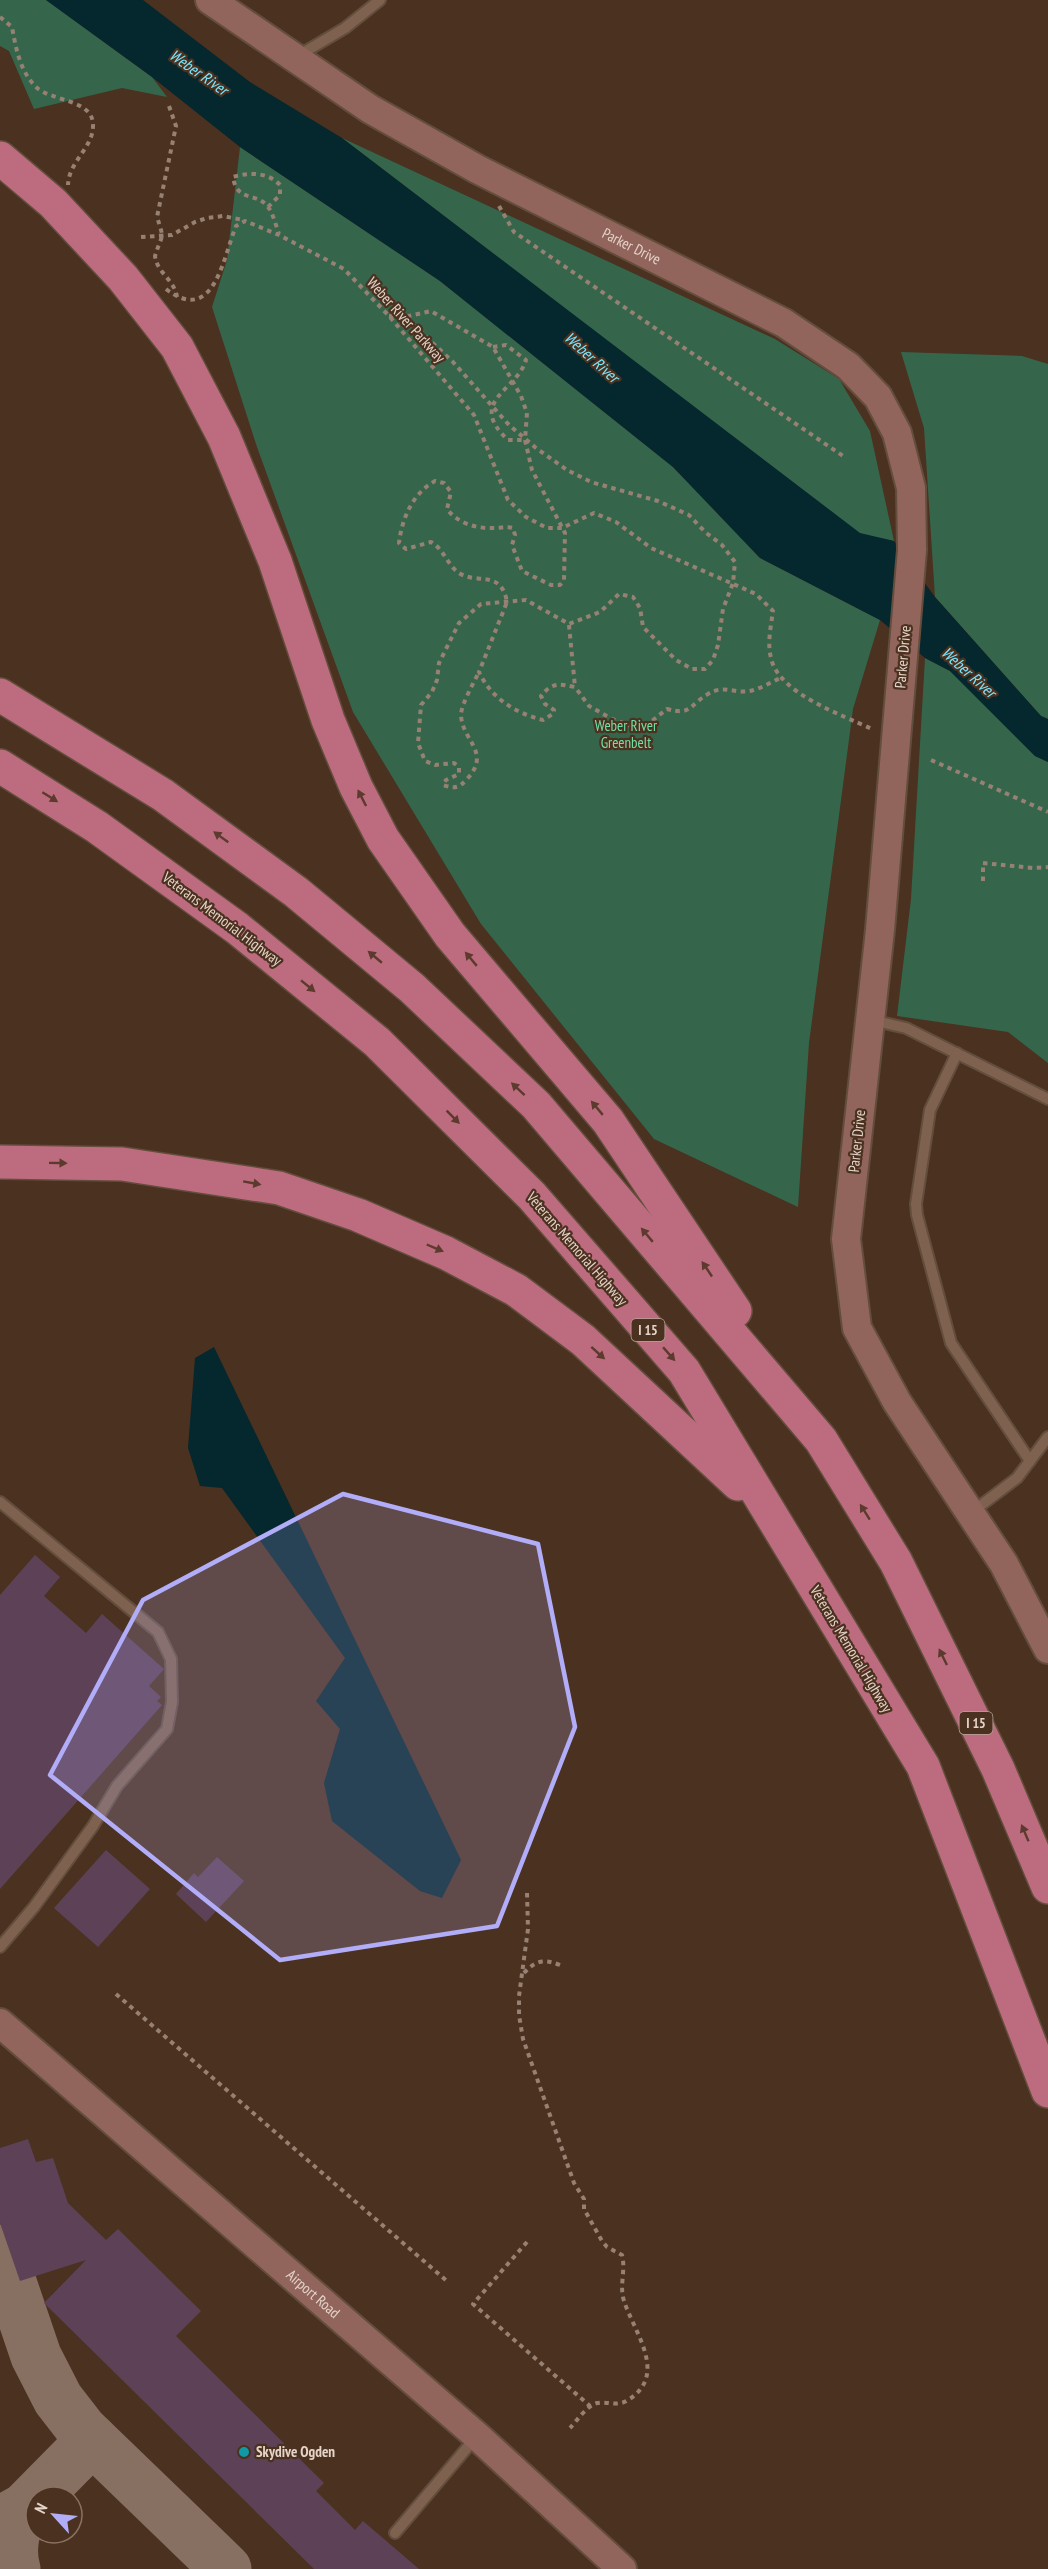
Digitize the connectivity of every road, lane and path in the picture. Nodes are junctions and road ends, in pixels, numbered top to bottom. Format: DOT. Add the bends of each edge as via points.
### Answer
graph roads {
  1 [pos="210,0"];
  2 [pos="380,0"];
  3 [pos="0,17"];
  4 [pos="293,59"];
  5 [pos="169,106"];
  6 [pos="0,158"];
  7 [pos="477,169"];
  8 [pos="68,190"];
  9 [pos="268,207"];
  10 [pos="245,221"];
  11 [pos="279,235"];
  12 [pos="141,237"];
  13 [pos="163,237"];
  14 [pos="158,281"];
  15 [pos="177,297"];
  16 [pos="389,316"];
  17 [pos="405,317"];
  18 [pos="493,347"];
  19 [pos="512,380"];
  20 [pos="493,406"];
  21 [pos="525,440"];
  22 [pos="843,456"];
  23 [pos="562,528"];
  24 [pos="733,583"];
  25 [pos="507,602"];
  26 [pos="569,624"];
  27 [pos="478,672"];
  28 [pos="781,678"];
  29 [pos="574,687"];
  30 [pos="0,695"];
  31 [pos="872,729"];
  32 [pos="931,760"];
  33 [pos="0,766"];
  34 [pos="1048,812"];
  35 [pos="1048,867"];
  36 [pos="982,881"];
  37 [pos="870,1020"];
  38 [pos="957,1053"];
  39 [pos="1048,1099"];
  40 [pos="0,1162"];
  41 [pos="1048,1437"];
  42 [pos="821,1440"];
  43 [pos="1030,1461"];
  44 [pos="0,1502"];
  45 [pos="767,1512"];
  46 [pos="970,1514"];
  47 [pos="1048,1649"];
  48 [pos="1048,1887"];
  49 [pos="527,1893"];
  50 [pos="0,1947"];
  51 [pos="560,1965"];
  52 [pos="523,1974"];
  53 [pos="116,1994"];
  54 [pos="0,2023"];
  55 [pos="1048,2091"];
  56 [pos="527,2241"];
  57 [pos="448,2282"];
  58 [pos="590,2406"];
  59 [pos="570,2428"];
  60 [pos="477,2436"];
  61 [pos="395,2533"];
  62 [pos="622,2569"];
  1 -- 4 [label="street, Parker Drive"];
  2 -- 4 [label="lane" via="345,28"];
  3 -- 8 [label="path" via="12,27 18,58 34,85 44,93 87,109 92,116 91,139 68,175"];
  4 -- 7 [label="street, Parker Drive" via="370,110"];
  5 -- 13 [label="path" via="176,126 157,218"];
  42 -- 6 [label="highway, one-way" via="608,1121 450,935 383,839 328,720 275,561 224,437 177,347 123,278 53,203"];
  7 -- 22 [label="path" via="514,232"];
  7 -- 37 [label="street, Parker Drive" via="784,323 848,366 878,397 897,433 911,488 912,550"];
  9 -- 9 [label="path" via="243,196 234,187 233,177 244,174 273,178 280,185 280,195"];
  9 -- 11 [label="path"];
  10 -- 11 [label="path, Weber River Parkway"];
  10 -- 13 [label="path, Weber River Parkway" via="223,216 207,218"];
  10 -- 15 [label="path" via="236,226 209,293 197,299"];
  11 -- 16 [label="path, Weber River Parkway" via="344,269"];
  12 -- 13 [label="path"];
  13 -- 15 [label="path" via="156,261 174,284"];
  14 -- 15 [label="path"];
  16 -- 17 [label="path"];
  16 -- 23 [label="path, Weber River Parkway" via="474,415 508,500 526,517 547,528"];
  17 -- 18 [label="path" via="431,311"];
  17 -- 20 [label="path"];
  18 -- 19 [label="path"];
  18 -- 19 [label="path" via="506,345 526,360"];
  19 -- 20 [label="path"];
  19 -- 21 [label="path" via="526,413"];
  20 -- 21 [label="path"];
  20 -- 21 [label="path" via="492,418 508,441"];
  21 -- 23 [label="path" via="532,470"];
  21 -- 24 [label="path" via="591,482 689,514 735,562"];
  23 -- 24 [label="path" via="594,513 616,522 651,548"];
  23 -- 25 [label="path" via="566,541 564,580 560,585 551,585 522,571 512,545 513,528 481,528 452,516 447,509 451,492 444,483 435,481 425,486 411,504 399,543 406,549 431,542 439,546 458,573 498,584 505,591"];
  24 -- 26 [label="path" via="723,609 716,653 705,669 692,669 676,660 644,627 633,597 619,594 600,612"];
  24 -- 28 [label="path" via="756,594 773,611 771,660"];
  25 -- 26 [label="path" via="526,600"];
  25 -- 27 [label="path"];
  25 -- 27 [label="path" via="481,604 459,623 439,663 432,692 421,705 418,743 425,761 435,765 454,763 459,767 459,774 443,785 453,789 461,787 471,776 478,760 461,714"];
  26 -- 29 [label="path"];
  27 -- 29 [label="path" via="498,698 529,717 543,720 554,710 542,696 548,687"];
  28 -- 29 [label="path" via="748,692 725,688 716,691 692,708 680,713 667,709 637,728 589,706"];
  28 -- 31 [label="path" via="808,699"];
  42 -- 30 [label="highway, I 15, one-way" via="536,1105 412,988 296,892 163,795"];
  32 -- 34 [label="path"];
  33 -- 45 [label="highway, Veterans Memorial Highway / I 15, one-way" via="97,827 237,927 377,1042 532,1197 684,1371"];
  35 -- 36 [label="path" via="983,863"];
  37 -- 38 [label="lane" via="906,1028"];
  37 -- 46 [label="street, Parker Drive" via="846,1239 857,1328 897,1402"];
  38 -- 39 [label="lane"];
  38 -- 43 [label="lane" via="927,1122 917,1215 951,1343"];
  40 -- 45 [label="highway, one-way" via="122,1164 279,1188 358,1215 446,1253 516,1290 583,1340"];
  41 -- 43 [label="lane"];
  48 -- 42 [label="highway, I 15, one-way" via="998,1769 896,1562"];
  43 -- 46 [label="lane" via="1017,1478"];
  44 -- 50 [label="lane" via="158,1632 171,1659 172,1702 167,1729 117,1786 34,1908"];
  45 -- 55 [label="highway, Veterans Memorial Highway / I 15" via="923,1766"];
  46 -- 47 [label="street, Parker Drive" via="1004,1564"];
  49 -- 52 [label="path"];
  51 -- 52 [label="path" via="540,1960"];
  52 -- 58 [label="path" via="519,1996 523,2039 574,2183 584,2199 584,2209 606,2247 622,2255 623,2300 647,2357 648,2370 639,2391 618,2404"];
  53 -- 57 [label="path"];
  54 -- 60 [label="street, Airport Road"];
  56 -- 58 [label="path" via="473,2304"];
  58 -- 59 [label="path"];
  60 -- 61 [label="lane"];
  60 -- 62 [label="street, Airport Road"];
}
